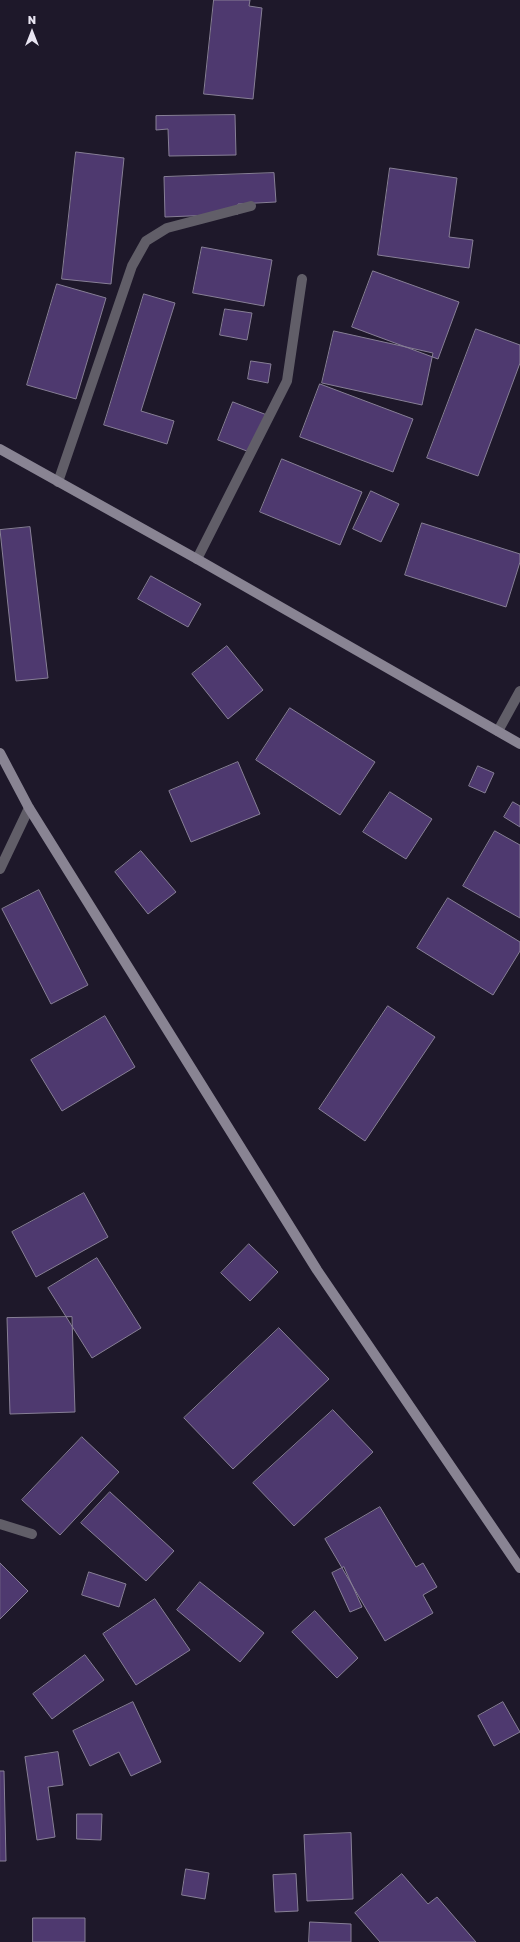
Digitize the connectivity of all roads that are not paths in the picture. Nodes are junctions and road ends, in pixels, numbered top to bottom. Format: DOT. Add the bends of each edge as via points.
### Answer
graph roads {
  1 [pos="251,206"];
  2 [pos="302,279"];
  3 [pos="0,449"];
  4 [pos="58,482"];
  5 [pos="197,559"];
  6 [pos="520,692"];
  7 [pos="498,731"];
  8 [pos="520,744"];
  9 [pos="0,753"];
  10 [pos="29,808"];
  11 [pos="0,869"];
  12 [pos="0,1524"];
  13 [pos="32,1534"];
  14 [pos="520,1568"];
  1 -- 4 [label="street" via="167,228 146,241 132,266"];
  2 -- 5 [label="street" via="287,381"];
  3 -- 4 [label="street"];
  4 -- 5 [label="street"];
  5 -- 7 [label="street"];
  6 -- 7 [label="street"];
  7 -- 8 [label="street"];
  9 -- 10 [label="street"];
  10 -- 11 [label="street"];
  10 -- 14 [label="street" via="317,1270"];
  12 -- 13 [label="street"];
}
